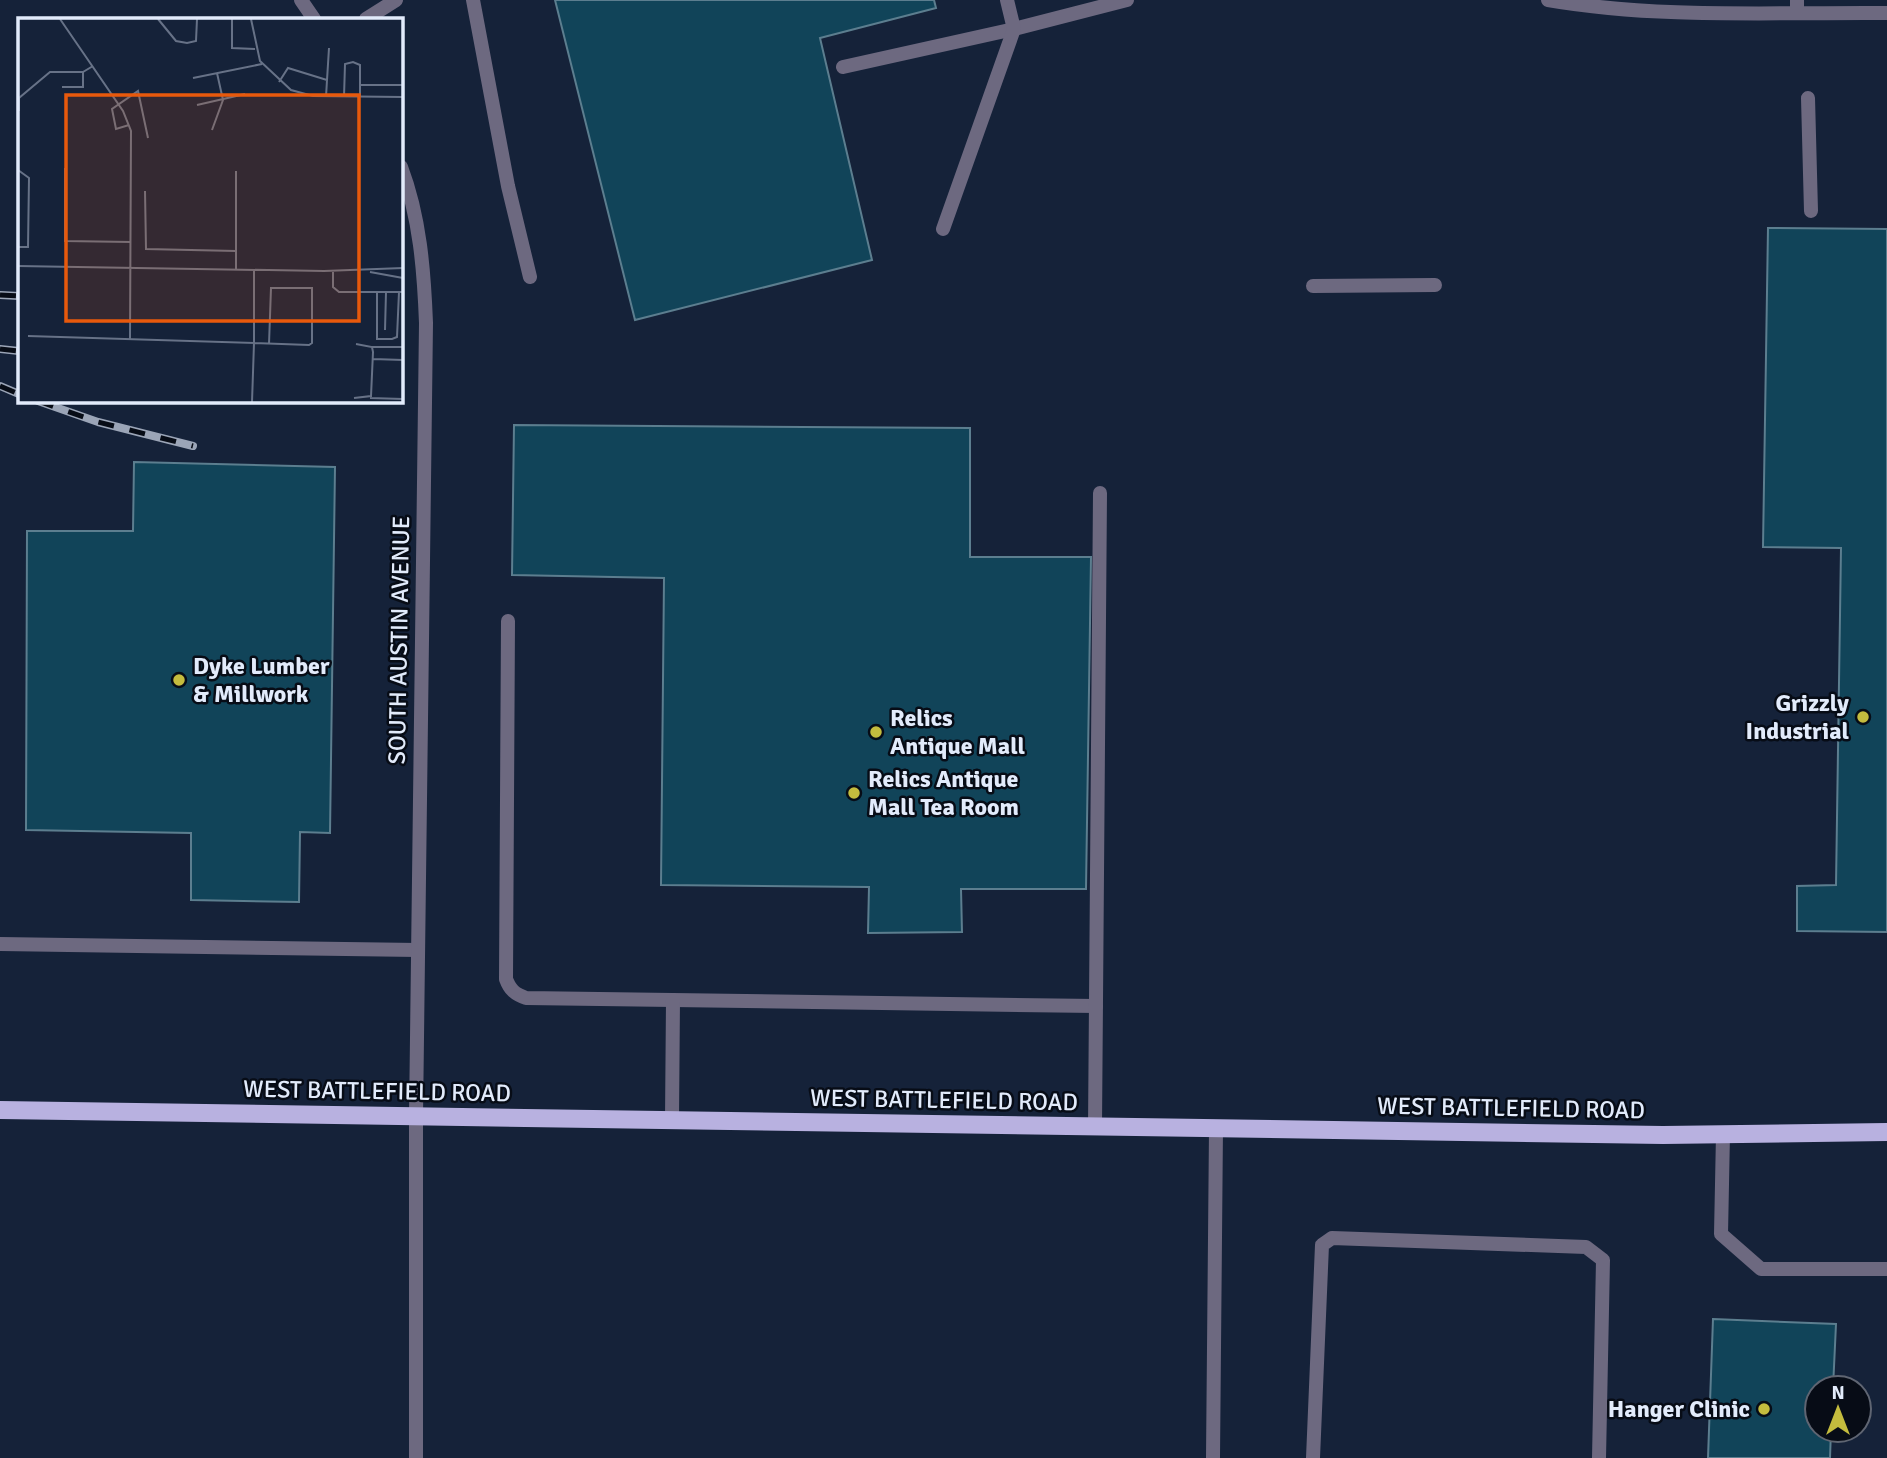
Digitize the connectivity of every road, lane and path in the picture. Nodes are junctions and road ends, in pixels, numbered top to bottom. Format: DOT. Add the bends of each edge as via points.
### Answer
graph roads {
  1 [pos="301,0"];
  2 [pos="396,0"];
  3 [pos="473,0"];
  4 [pos="1007,0"];
  5 [pos="1128,0"];
  6 [pos="1548,0"];
  7 [pos="1676,6"];
  8 [pos="1797,6"];
  9 [pos="1887,13"];
  10 [pos="313,18"];
  11 [pos="368,18"];
  12 [pos="1014,29"];
  13 [pos="843,67"];
  14 [pos="1808,98"];
  15 [pos="402,174"];
  16 [pos="405,195"];
  17 [pos="1811,211"];
  18 [pos="943,229"];
  19 [pos="530,277"];
  20 [pos="1435,285"];
  21 [pos="1313,286"];
  22 [pos="1100,493"];
  23 [pos="508,621"];
  24 [pos="0,944"];
  25 [pos="418,950"];
  26 [pos="673,1000"];
  27 [pos="1096,1006"];
  28 [pos="0,1110"];
  29 [pos="416,1117"];
  30 [pos="672,1121"];
  31 [pos="1095,1126"];
  32 [pos="1216,1128"];
  33 [pos="1887,1132"];
  34 [pos="1723,1134"];
  35 [pos="1887,1269"];
  36 [pos="416,1458"];
  37 [pos="1213,1458"];
  38 [pos="1313,1458"];
  39 [pos="1600,1458"];
  1 -- 10 [label="street"];
  2 -- 11 [label="street"];
  3 -- 19 [label="street"];
  4 -- 12 [label="street"];
  5 -- 12 [label="street"];
  6 -- 7 [label="street" via="1595,8"];
  7 -- 8 [label="street"];
  8 -- 9 [label="street"];
  12 -- 13 [label="street"];
  12 -- 18 [label="street"];
  14 -- 17 [label="street"];
  15 -- 16 [label="street, SOUTH AUSTIN AVENUE"];
  16 -- 25 [label="street, SOUTH AUSTIN AVENUE" via="419,234 426,323"];
  20 -- 21 [label="street"];
  22 -- 27 [label="street"];
  23 -- 26 [label="street" via="509,988 526,998"];
  24 -- 25 [label="street"];
  25 -- 29 [label="street, SOUTH AUSTIN AVENUE"];
  26 -- 27 [label="street"];
  26 -- 30 [label="street"];
  27 -- 31 [label="street"];
  28 -- 29 [label="main road, WEST BATTLEFIELD ROAD"];
  29 -- 30 [label="main road, WEST BATTLEFIELD ROAD"];
  29 -- 36 [label="street, SOUTH AUSTIN AVENUE"];
  30 -- 31 [label="main road, WEST BATTLEFIELD ROAD"];
  31 -- 32 [label="main road, WEST BATTLEFIELD ROAD"];
  32 -- 34 [label="main road, WEST BATTLEFIELD ROAD"];
  32 -- 37 [label="street"];
  33 -- 34 [label="main road, WEST BATTLEFIELD ROAD"];
  34 -- 35 [label="street" via="1721,1234 1761,1269"];
  38 -- 39 [label="street" via="1322,1245 1332,1238 1586,1247 1603,1260"];
}
